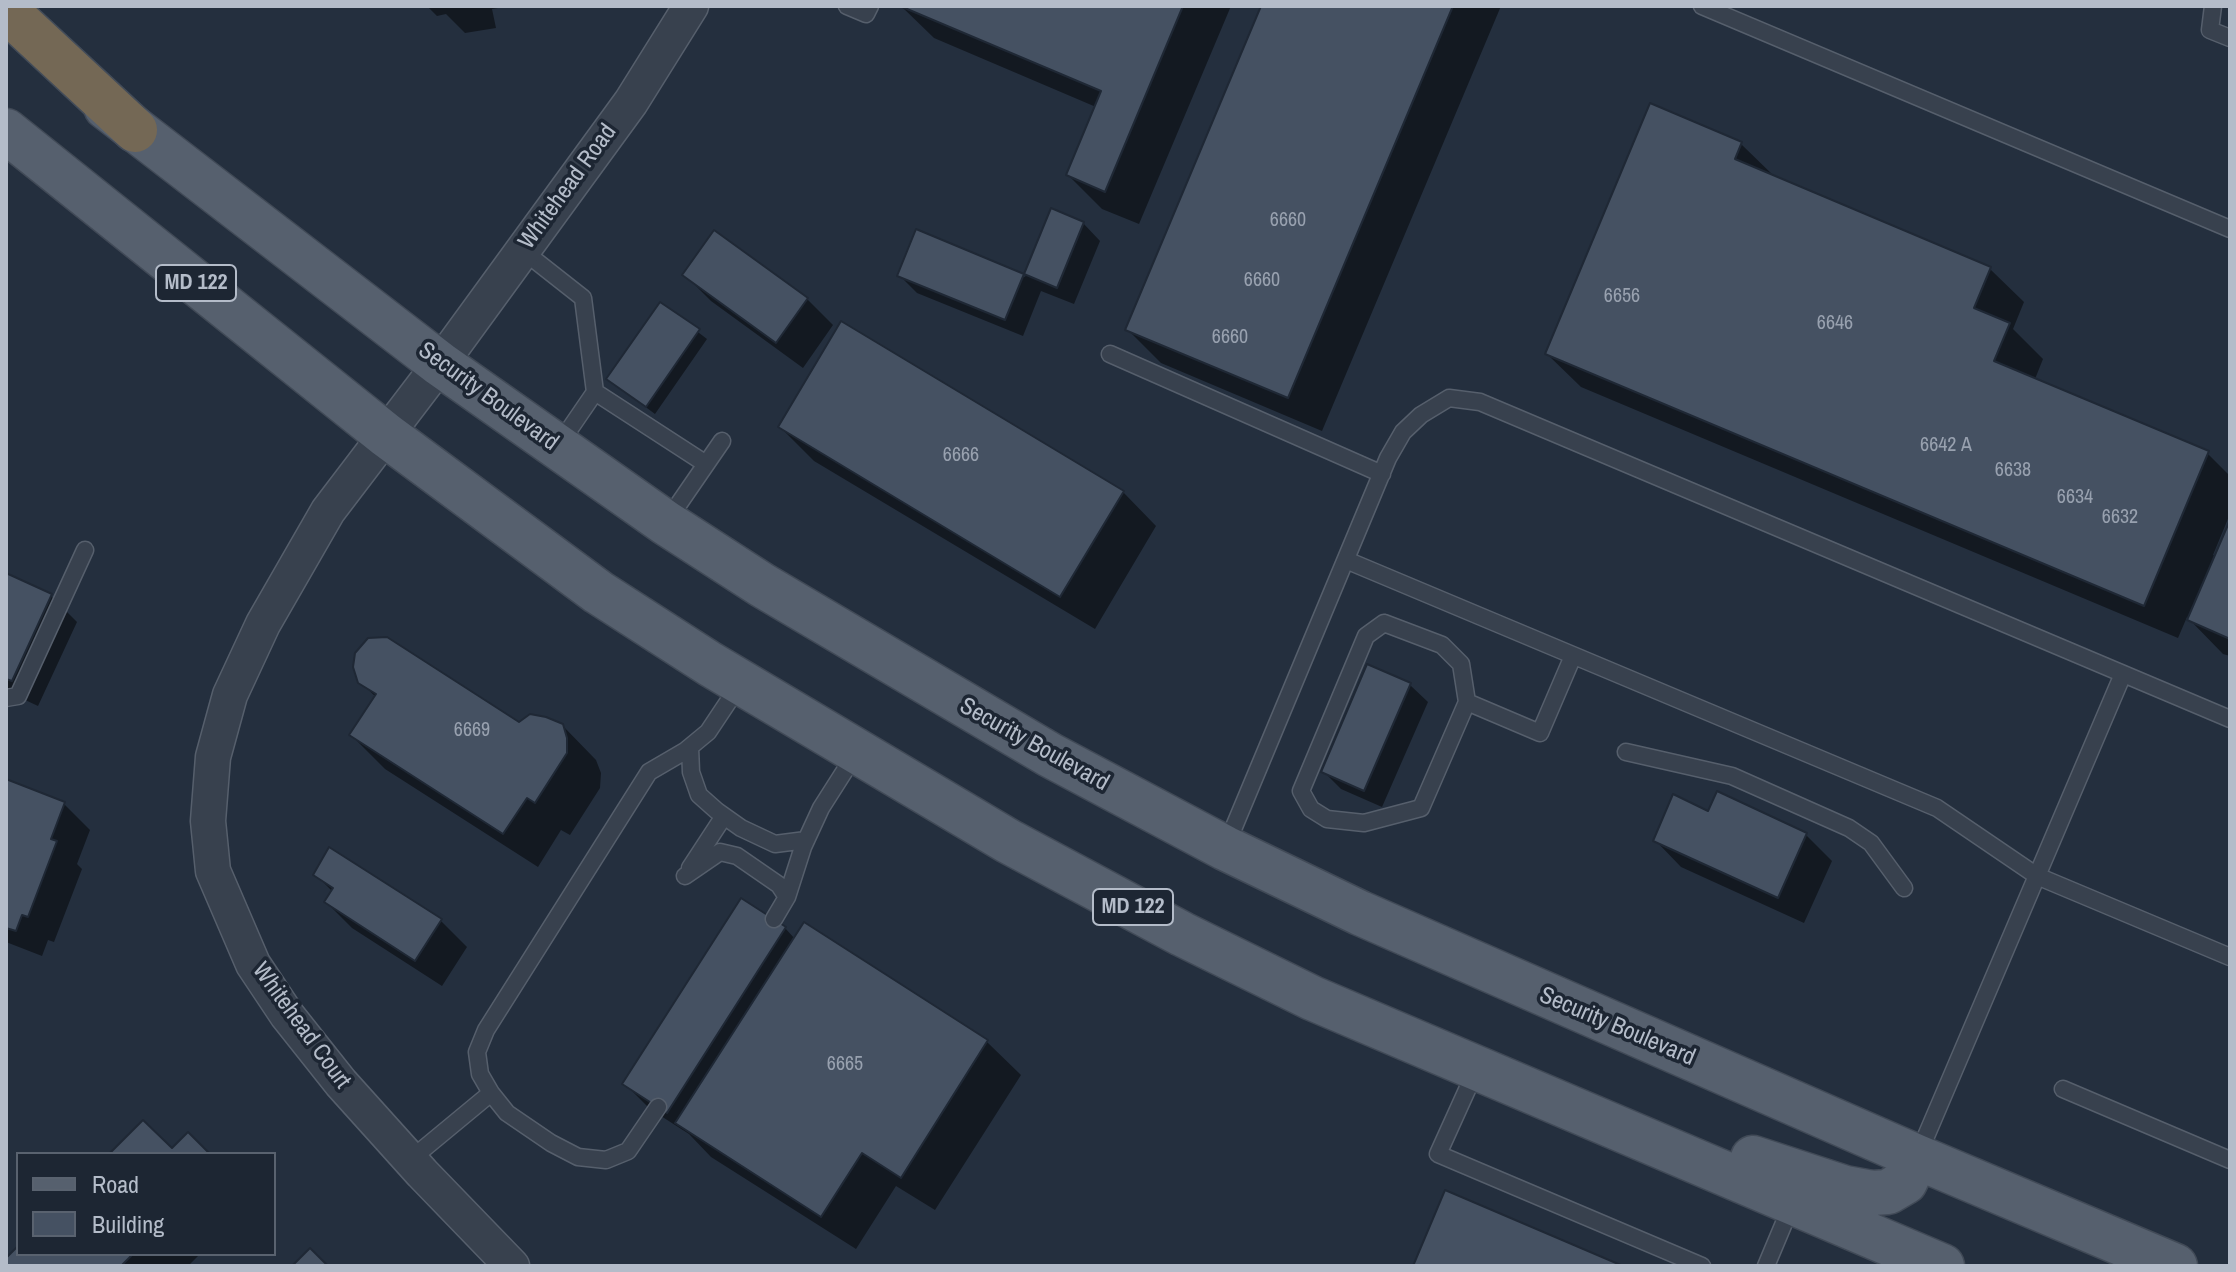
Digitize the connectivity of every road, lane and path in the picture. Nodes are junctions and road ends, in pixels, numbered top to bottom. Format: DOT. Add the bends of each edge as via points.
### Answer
graph roads {
  1 [pos="691,6"];
  2 [pos="847,6"];
  3 [pos="870,6"];
  4 [pos="1702,6"];
  5 [pos="2213,6"];
  6 [pos="6,10"];
  7 [pos="6,30"];
  8 [pos="2230,38"];
  9 [pos="135,130"];
  10 [pos="6,131"];
  11 [pos="2230,229"];
  12 [pos="522,250"];
  13 [pos="1110,354"];
  14 [pos="440,364"];
  15 [pos="595,392"];
  16 [pos="386,435"];
  17 [pos="722,441"];
  18 [pos="558,447"];
  19 [pos="706,464"];
  20 [pos="1382,474"];
  21 [pos="666,523"];
  22 [pos="85,550"];
  23 [pos="1346,560"];
  24 [pos="1573,656"];
  25 [pos="2123,674"];
  26 [pos="741,682"];
  27 [pos="6,698"];
  28 [pos="1467,702"];
  29 [pos="2230,719"];
  30 [pos="690,747"];
  31 [pos="856,752"];
  32 [pos="1626,752"];
  33 [pos="724,816"];
  34 [pos="806,840"];
  35 [pos="1225,848"];
  36 [pos="2037,876"];
  37 [pos="1904,888"];
  38 [pos="787,897"];
  39 [pos="774,919"];
  40 [pos="2230,957"];
  41 [pos="1476,1069"];
  42 [pos="2063,1089"];
  43 [pos="491,1093"];
  44 [pos="658,1107"];
  45 [pos="1917,1157"];
  46 [pos="410,1160"];
  47 [pos="2230,1160"];
  48 [pos="1792,1203"];
  49 [pos="512,1266"];
  50 [pos="1702,1266"];
  51 [pos="1766,1266"];
  52 [pos="1942,1266"];
  53 [pos="2175,1266"];
  1 -- 12 [label="street, Whitehead Road" via="631,102"];
  2 -- 3 [label="lane" via="866,14"];
  4 -- 11 [label="lane"];
  5 -- 8 [label="lane" via="2210,30"];
  6 -- 9 [label="highway"];
  7 -- 9 [label="main road, Security Boulevard"];
  9 -- 14 [label="main road, Security Boulevard"];
  10 -- 16 [label="main road, MD 122"];
  12 -- 14 [label="street, Whitehead Road"];
  12 -- 15 [label="lane" via="583,298"];
  13 -- 20 [label="lane"];
  14 -- 16 [label="street, Whitehead Court"];
  14 -- 18 [label="main road, Security Boulevard"];
  15 -- 18 [label="lane"];
  15 -- 19 [label="lane"];
  16 -- 26 [label="main road, MD 122" via="598,592"];
  16 -- 46 [label="street, Whitehead Court" via="328,511 243,666 213,757 208,821 213,871 253,964 287,1015"];
  17 -- 19 [label="lane"];
  18 -- 21 [label="main road, Security Boulevard"];
  19 -- 21 [label="lane"];
  20 -- 23 [label="lane"];
  20 -- 25 [label="lane" via="1403,432 1421,415 1449,398 1480,402"];
  21 -- 35 [label="main road, Security Boulevard" via="910,675"];
  22 -- 27 [label="lane" via="18,696"];
  23 -- 24 [label="lane"];
  23 -- 35 [label="lane"];
  24 -- 28 [label="lane" via="1540,733"];
  24 -- 36 [label="lane" via="1937,808"];
  25 -- 29 [label="lane"];
  25 -- 36 [label="lane"];
  26 -- 30 [label="lane" via="708,732"];
  26 -- 31 [label="main road, MD 122"];
  28 -- 28 [label="lane" via="1461,664 1442,645 1384,623 1366,636 1301,791 1311,809 1327,819 1364,823 1421,808"];
  30 -- 33 [label="lane" via="699,795"];
  30 -- 43 [label="lane" via="649,772 486,1030 477,1052 480,1074"];
  31 -- 34 [label="lane"];
  31 -- 41 [label="main road, MD 122" via="1182,934"];
  32 -- 37 [label="lane" via="1732,776 1849,828 1871,843"];
  33 -- 34 [label="lane" via="775,844"];
  33 -- 38 [label="lane" via="685,876 720,852 737,856 779,885"];
  34 -- 38 [label="lane"];
  35 -- 45 [label="main road, Security Boulevard" via="1429,944"];
  36 -- 40 [label="lane"];
  36 -- 45 [label="lane"];
  38 -- 39 [label="lane"];
  41 -- 45 [label="main road" via="1845,1188 1888,1192 1905,1182"];
  41 -- 48 [label="main road, MD 122"];
  41 -- 50 [label="lane" via="1438,1154"];
  42 -- 47 [label="lane"];
  43 -- 44 [label="lane" via="507,1113 551,1143 578,1157 606,1160 628,1151"];
  43 -- 46 [label="lane"];
  45 -- 53 [label="main road, Security Boulevard"];
  46 -- 49 [label="street, Whitehead Court"];
  48 -- 51 [label="lane"];
  48 -- 52 [label="main road, MD 122"];
}
